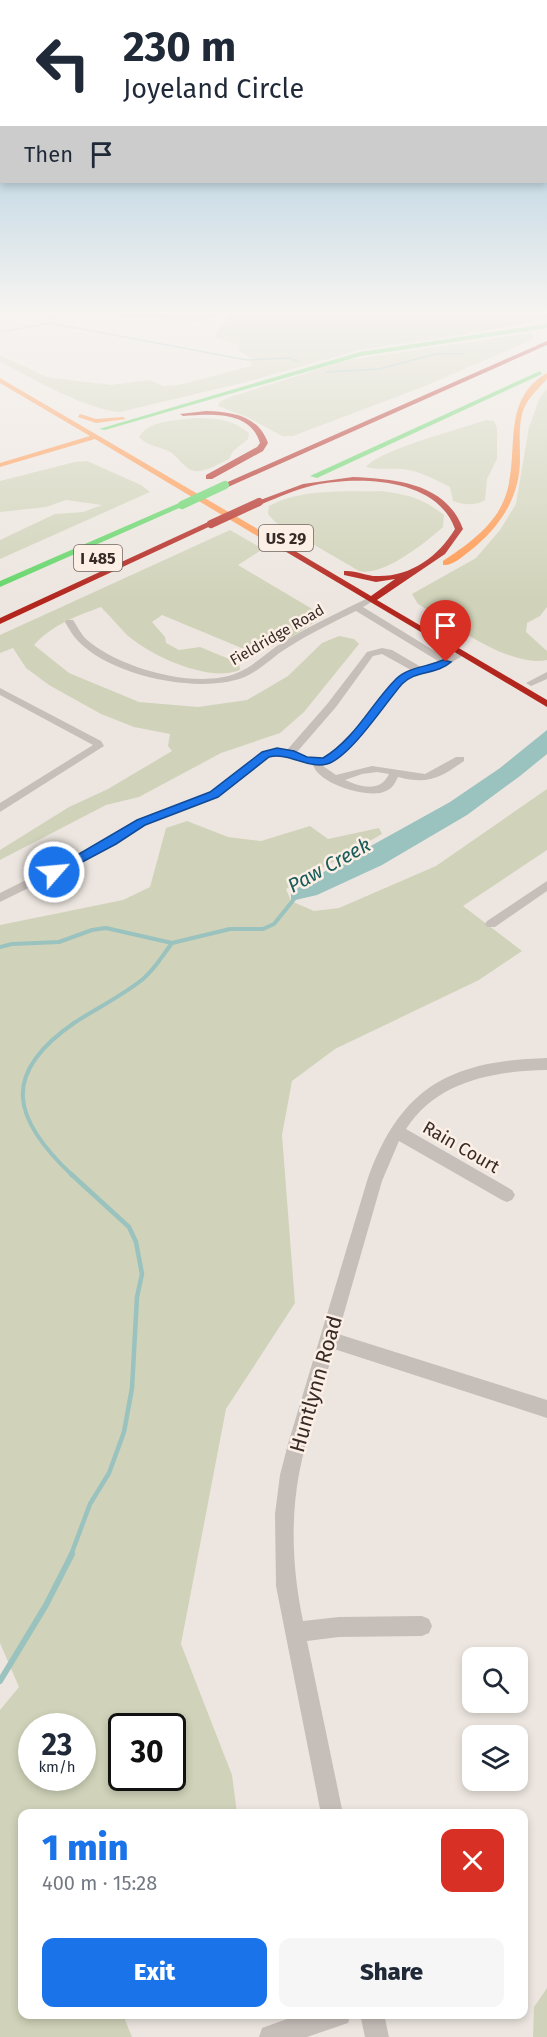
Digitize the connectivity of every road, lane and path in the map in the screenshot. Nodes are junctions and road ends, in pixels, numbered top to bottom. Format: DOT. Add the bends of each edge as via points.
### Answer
graph roads {
  1 [pos="55,409"];
  2 [pos="68,409"];
  3 [pos="170,409"];
  4 [pos="384,409"];
  5 [pos="398,409"];
  6 [pos="431,409"];
  7 [pos="462,409"];
  8 [pos="519,409"];
  9 [pos="153,414"];
  10 [pos="80,416"];
  11 [pos="100,433"];
  12 [pos="0,463"];
  13 [pos="307,465"];
  14 [pos="209,477"];
  15 [pos="167,495"];
  16 [pos="233,498"];
  17 [pos="263,501"];
  18 [pos="196,514"];
  19 [pos="347,573"];
  20 [pos="410,573"];
  21 [pos="0,584"];
  22 [pos="379,596"];
  23 [pos="356,607"];
  24 [pos="404,620"];
  25 [pos="0,621"];
  26 [pos="70,622"];
  27 [pos="462,653"];
  28 [pos="446,662"];
  29 [pos="420,671"];
  30 [pos="547,675"];
  31 [pos="531,683"];
  32 [pos="0,691"];
  33 [pos="547,692"];
  34 [pos="547,704"];
  35 [pos="290,753"];
  36 [pos="460,759"];
  37 [pos="318,762"];
  38 [pos="394,774"];
  39 [pos="336,779"];
  40 [pos="0,808"];
  41 [pos="547,885"];
  42 [pos="0,898"];
  43 [pos="491,924"];
  44 [pos="547,1064"];
  45 [pos="397,1132"];
  46 [pos="507,1195"];
  47 [pos="328,1339"];
  48 [pos="547,1409"];
  49 [pos="422,1626"];
  50 [pos="296,1632"];
  51 [pos="331,1809"];
  52 [pos="324,2019"];
  53 [pos="373,2019"];
  54 [pos="271,2037"];
  55 [pos="377,2037"];
  1 -- 11 [label="main road, US 29"];
  2 -- 10 [label="main road, US 29"];
  3 -- 9 [label="main road"];
  4 -- 14 [label="main road"];
  5 -- 21 [label="main road, I 485, bridge"];
  6 -- 13 [label="main road"];
  7 -- 17 [label="main road"];
  8 -- 22 [label="main road" via="513,484 495,521 463,552"];
  9 -- 10 [label="main road" via="104,421"];
  9 -- 11 [label="main road"];
  10 -- 11 [label="main road, US 29"];
  11 -- 12 [label="main road"];
  11 -- 14 [label="main road" via="200,413 240,418 260,429 265,438 260,449"];
  11 -- 19 [label="main road, US 29"];
  11 -- 22 [label="main road, US 29"];
  14 -- 15 [label="main road"];
  16 -- 18 [label="main road"];
  17 -- 20 [label="main road" via="314,484 349,480 399,484 432,496 455,515 458,534 442,554"];
  17 -- 25 [label="main road, bridge"];
  19 -- 20 [label="main road" via="376,579"];
  19 -- 22 [label="main road, US 29"];
  20 -- 22 [label="main road"];
  22 -- 23 [label="street, Fieldridge Road"];
  22 -- 24 [label="main road, US 29"];
  22 -- 31 [label="main road, US 29"];
  23 -- 26 [label="street, Fieldridge Road" via="303,635 243,675 223,680 166,679 125,664 88,645"];
  23 -- 28 [label="street"];
  24 -- 27 [label="main road, US 29"];
  24 -- 31 [label="main road" via="521,682"];
  27 -- 28 [label="street"];
  27 -- 34 [label="main road, US 29"];
  28 -- 29 [label="street"];
  29 -- 35 [label="street" via="389,652 370,654"];
  29 -- 37 [label="street" via="400,680 341,749"];
  30 -- 31 [label="street"];
  31 -- 33 [label="main road, US 29"];
  32 -- 40 [label="street" via="99,746"];
  35 -- 37 [label="street"];
  35 -- 42 [label="street" via="266,755 214,795 141,823 112,842"];
  36 -- 38 [label="street" via="433,776"];
  37 -- 39 [label="street" via="324,773"];
  38 -- 39 [label="street" via="377,769"];
  38 -- 39 [label="street" via="393,782 378,790 351,787"];
  41 -- 43 [label="street"];
  44 -- 45 [label="street, Huntlynn Road" via="487,1069 452,1081 422,1101"];
  45 -- 46 [label="street, Rain Court"];
  45 -- 47 [label="street, Huntlynn Road" via="376,1177"];
  47 -- 48 [label="street"];
  47 -- 50 [label="street, Huntlynn Road" via="287,1489 286,1586"];
  49 -- 50 [label="street"];
  50 -- 51 [label="street, Huntlynn Road"];
  52 -- 54 [label="street"];
  53 -- 55 [label="street"];
}
